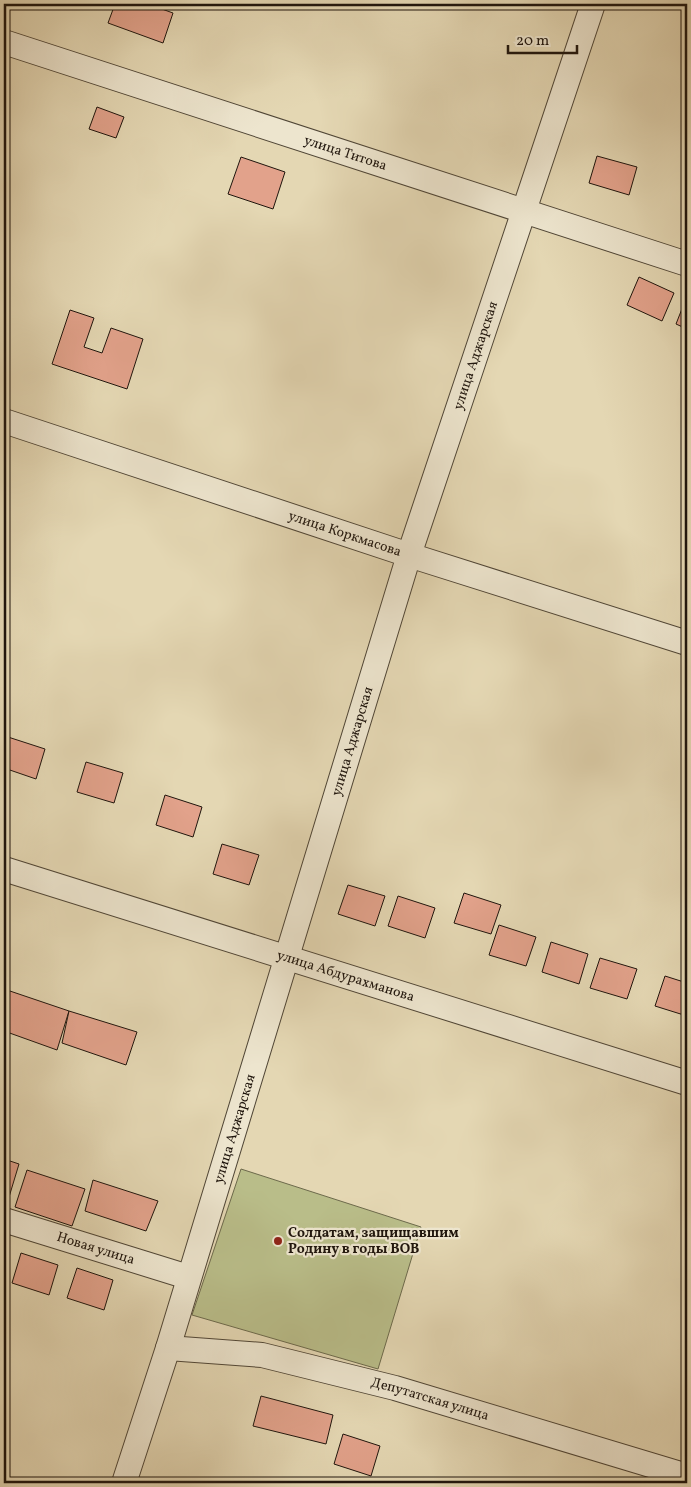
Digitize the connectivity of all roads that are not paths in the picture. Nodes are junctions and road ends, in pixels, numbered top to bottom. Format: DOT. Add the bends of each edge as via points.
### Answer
graph roads {
  1 [pos="592,4"];
  2 [pos="4,42"];
  3 [pos="525,210"];
  4 [pos="687,264"];
  5 [pos="4,421"];
  6 [pos="409,555"];
  7 [pos="687,643"];
  8 [pos="4,869"];
  9 [pos="286,959"];
  10 [pos="687,1083"];
  11 [pos="4,1220"];
  12 [pos="188,1277"];
  13 [pos="168,1348"];
  14 [pos="687,1476"];
  15 [pos="124,1483"];
  1 -- 3 [label="street, улица Аджарская"];
  2 -- 3 [label="street, улица Титова"];
  3 -- 4 [label="street, улица Титова"];
  3 -- 6 [label="street, улица Аджарская"];
  5 -- 6 [label="street, улица Коркмасова"];
  6 -- 7 [label="street, улица Коркмасова"];
  6 -- 9 [label="street, улица Аджарская"];
  8 -- 9 [label="street, улица Абдурахманова"];
  9 -- 10 [label="street, улица Абдурахманова"];
  9 -- 12 [label="street, улица Аджарская"];
  11 -- 12 [label="street, Новая улица"];
  12 -- 13 [label="street, улица Аджарская"];
  13 -- 14 [label="street, Депутатская улица" via="262,1355 357,1379"];
  13 -- 15 [label="street, улица Аджарская"];
}
